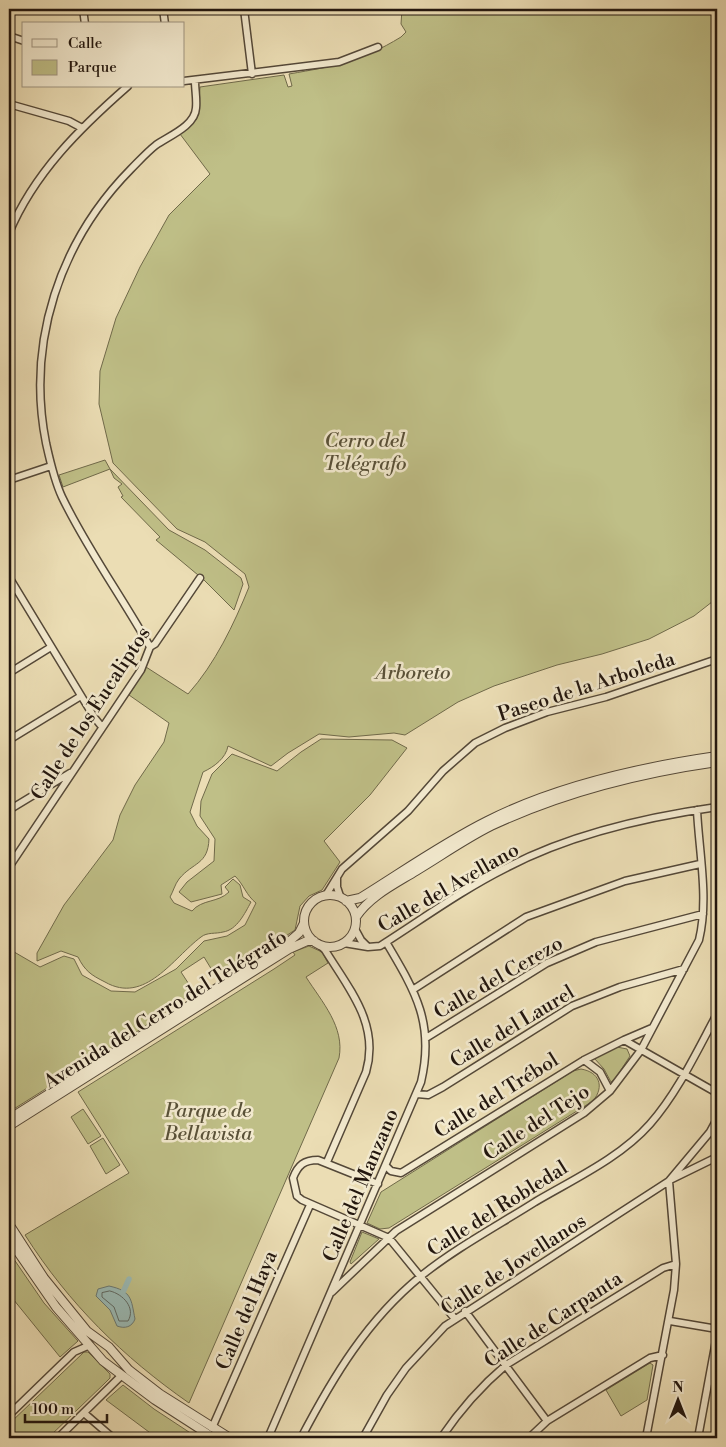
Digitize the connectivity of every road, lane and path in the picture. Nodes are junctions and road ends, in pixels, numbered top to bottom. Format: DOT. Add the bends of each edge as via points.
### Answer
graph roads {
  1 [pos="83,9"];
  2 [pos="163,9"];
  3 [pos="244,9"];
  4 [pos="85,22"];
  5 [pos="165,22"];
  6 [pos="9,36"];
  7 [pos="22,40"];
  8 [pos="378,47"];
  9 [pos="252,74"];
  10 [pos="195,81"];
  11 [pos="185,82"];
  12 [pos="126,88"];
  13 [pos="9,104"];
  14 [pos="82,128"];
  15 [pos="9,231"];
  16 [pos="51,466"];
  17 [pos="9,480"];
  18 [pos="9,577"];
  19 [pos="200,578"];
  20 [pos="51,647"];
  21 [pos="150,648"];
  22 [pos="717,659"];
  23 [pos="9,673"];
  24 [pos="81,696"];
  25 [pos="102,727"];
  26 [pos="9,740"];
  27 [pos="717,756"];
  28 [pos="717,762"];
  29 [pos="72,772"];
  30 [pos="54,782"];
  31 [pos="62,787"];
  32 [pos="717,807"];
  33 [pos="9,810"];
  34 [pos="697,810"];
  35 [pos="700,864"];
  36 [pos="9,867"];
  37 [pos="338,874"];
  38 [pos="326,895"];
  39 [pos="343,899"];
  40 [pos="704,914"];
  41 [pos="356,917"];
  42 [pos="304,923"];
  43 [pos="355,929"];
  44 [pos="386,942"];
  45 [pos="317,943"];
  46 [pos="344,943"];
  47 [pos="368,947"];
  48 [pos="684,969"];
  49 [pos="414,988"];
  50 [pos="717,1014"];
  51 [pos="652,1028"];
  52 [pos="426,1038"];
  53 [pos="624,1040"];
  54 [pos="642,1050"];
  55 [pos="584,1060"];
  56 [pos="684,1074"];
  57 [pos="610,1091"];
  58 [pos="717,1093"];
  59 [pos="417,1094"];
  60 [pos="9,1119"];
  61 [pos="717,1119"];
  62 [pos="9,1126"];
  63 [pos="717,1157"];
  64 [pos="327,1162"];
  65 [pos="685,1162"];
  66 [pos="386,1166"];
  67 [pos="689,1170"];
  68 [pos="669,1181"];
  69 [pos="378,1184"];
  70 [pos="310,1204"];
  71 [pos="9,1224"];
  72 [pos="360,1225"];
  73 [pos="389,1238"];
  74 [pos="9,1239"];
  75 [pos="676,1264"];
  76 [pos="421,1276"];
  77 [pos="332,1292"];
  78 [pos="465,1312"];
  79 [pos="455,1319"];
  80 [pos="670,1320"];
  81 [pos="717,1329"];
  82 [pos="717,1335"];
  83 [pos="100,1341"];
  84 [pos="91,1347"];
  85 [pos="663,1355"];
  86 [pos="506,1365"];
  87 [pos="126,1366"];
  88 [pos="119,1373"];
  89 [pos="84,1413"];
  90 [pos="9,1415"];
  91 [pos="547,1421"];
  92 [pos="212,1428"];
  93 [pos="104,1436"];
  94 [pos="58,1438"];
  95 [pos="113,1438"];
  96 [pos="214,1438"];
  97 [pos="230,1438"];
  98 [pos="268,1438"];
  99 [pos="301,1438"];
  100 [pos="363,1438"];
  101 [pos="441,1438"];
  102 [pos="529,1438"];
  103 [pos="646,1438"];
  104 [pos="698,1438"];
  1 -- 4 [label="street"];
  2 -- 5 [label="street"];
  3 -- 9 [label="street"];
  6 -- 7 [label="street"];
  8 -- 9 [label="street" via="339,62"];
  9 -- 10 [label="street"];
  10 -- 11 [label="street"];
  10 -- 16 [label="street" via="194,117 155,146 113,188 78,238 61,276 48,314 40,362 43,425"];
  12 -- 14 [label="street"];
  13 -- 14 [label="street" via="69,121"];
  14 -- 15 [label="street" via="43,173"];
  16 -- 17 [label="street"];
  16 -- 21 [label="street" via="61,496"];
  18 -- 20 [label="street"];
  19 -- 21 [label="street, Calle de los Eucaliptos"];
  20 -- 23 [label="street"];
  20 -- 24 [label="street"];
  21 -- 25 [label="street, Calle de los Eucaliptos" via="140,670"];
  22 -- 37 [label="street, Paseo de la Arboleda" via="606,697 547,712 475,743 443,771 408,811"];
  24 -- 25 [label="street"];
  24 -- 26 [label="street"];
  25 -- 29 [label="street, Calle de los Eucaliptos"];
  27 -- 39 [label="street" via="616,776 511,811 466,833 360,898"];
  28 -- 41 [label="street" via="618,782 513,817 469,838 396,883 370,900"];
  29 -- 30 [label="street"];
  29 -- 31 [label="street, Calle de los Eucaliptos"];
  30 -- 31 [label="street"];
  30 -- 33 [label="street"];
  31 -- 36 [label="street, Calle de los Eucaliptos"];
  32 -- 34 [label="street, Calle del Avellano"];
  34 -- 35 [label="street, Calle del Tejo"];
  34 -- 44 [label="street, Calle del Avellano" via="635,822 560,845 506,867"];
  35 -- 40 [label="street, Calle del Tejo"];
  35 -- 49 [label="street" via="624,881 526,917"];
  37 -- 38 [label="street, Paseo de la Arboleda"];
  37 -- 39 [label="street" via="336,887"];
  38 -- 39 [label="street"];
  38 -- 42 [label="street" via="310,905"];
  39 -- 41 [label="street" via="353,908"];
  40 -- 48 [label="street, Calle del Tejo" via="699,940"];
  40 -- 52 [label="street, Calle del Cerezo" via="596,942 547,963"];
  41 -- 43 [label="street"];
  42 -- 45 [label="street" via="309,936"];
  42 -- 60 [label="street, Avenida del Cerro del Telégrafo" via="299,933 285,944"];
  43 -- 46 [label="street"];
  43 -- 47 [label="street, Calle del Avellano"];
  44 -- 47 [label="street, Calle del Avellano"];
  44 -- 49 [label="street, Calle del Manzano"];
  45 -- 46 [label="street" via="328,947"];
  45 -- 62 [label="street, Avenida del Cerro del Telégrafo" via="306,941 289,949"];
  45 -- 64 [label="street" via="326,950 359,1004 370,1044 366,1072"];
  46 -- 47 [label="street, Calle del Avellano"];
  48 -- 51 [label="street, Calle del Tejo"];
  48 -- 59 [label="street, Calle del Laurel" via="620,987 572,1006 428,1095"];
  49 -- 52 [label="street, Calle del Manzano" via="423,1014"];
  50 -- 56 [label="street, Calle del Robledal"];
  51 -- 53 [label="street, Calle del Trébol"];
  51 -- 54 [label="street, Calle del Tejo"];
  52 -- 59 [label="street, Calle del Manzano" via="424,1068"];
  53 -- 54 [label="street"];
  53 -- 55 [label="street, Calle del Trébol"];
  54 -- 56 [label="street"];
  54 -- 57 [label="street, Calle del Tejo"];
  55 -- 57 [label="street" via="600,1072"];
  55 -- 66 [label="street, Calle del Trébol" via="401,1173"];
  56 -- 58 [label="street"];
  56 -- 76 [label="street, Calle del Robledal" via="650,1124 622,1149"];
  57 -- 73 [label="street, Calle del Tejo" via="584,1113 426,1211"];
  59 -- 66 [label="street, Calle del Manzano"];
  61 -- 65 [label="street, Calle de Jovellanos"];
  63 -- 67 [label="street"];
  64 -- 69 [label="street"];
  64 -- 70 [label="street" via="308,1160 296,1168 293,1186 298,1196"];
  65 -- 67 [label="street"];
  65 -- 68 [label="street, Calle de Jovellanos"];
  66 -- 69 [label="street, Calle del Manzano"];
  67 -- 68 [label="street"];
  68 -- 75 [label="street"];
  68 -- 78 [label="street, Calle de Jovellanos"];
  69 -- 72 [label="street, Calle del Manzano"];
  70 -- 72 [label="street"];
  70 -- 92 [label="street, Calle del Haya"];
  71 -- 83 [label="street" via="62,1302"];
  72 -- 73 [label="street"];
  72 -- 77 [label="street, Calle del Manzano"];
  73 -- 76 [label="street"];
  73 -- 77 [label="street, Calle del Tejo"];
  74 -- 84 [label="street" via="56,1307"];
  75 -- 80 [label="street"];
  75 -- 86 [label="street, Calle de Carpanta" via="663,1268"];
  76 -- 79 [label="street"];
  76 -- 99 [label="street, Calle del Robledal" via="378,1318 351,1351 328,1386"];
  77 -- 98 [label="street, Calle del Manzano"];
  78 -- 79 [label="street, Calle de Jovellanos"];
  78 -- 86 [label="street"];
  79 -- 100 [label="street, Calle de Jovellanos" via="406,1368"];
  80 -- 81 [label="street"];
  80 -- 85 [label="street"];
  82 -- 104 [label="street"];
  83 -- 84 [label="street"];
  83 -- 87 [label="street" via="118,1354"];
  84 -- 88 [label="street"];
  84 -- 90 [label="street" via="74,1352"];
  85 -- 91 [label="street" via="650,1358"];
  85 -- 103 [label="street"];
  86 -- 91 [label="street"];
  86 -- 101 [label="street, Calle de Carpanta" via="462,1408"];
  87 -- 88 [label="street"];
  87 -- 92 [label="street" via="160,1394"];
  88 -- 89 [label="street"];
  88 -- 96 [label="street"];
  89 -- 93 [label="street"];
  89 -- 94 [label="street"];
  91 -- 102 [label="street"];
  92 -- 97 [label="street"];
  93 -- 95 [label="street"];
}
